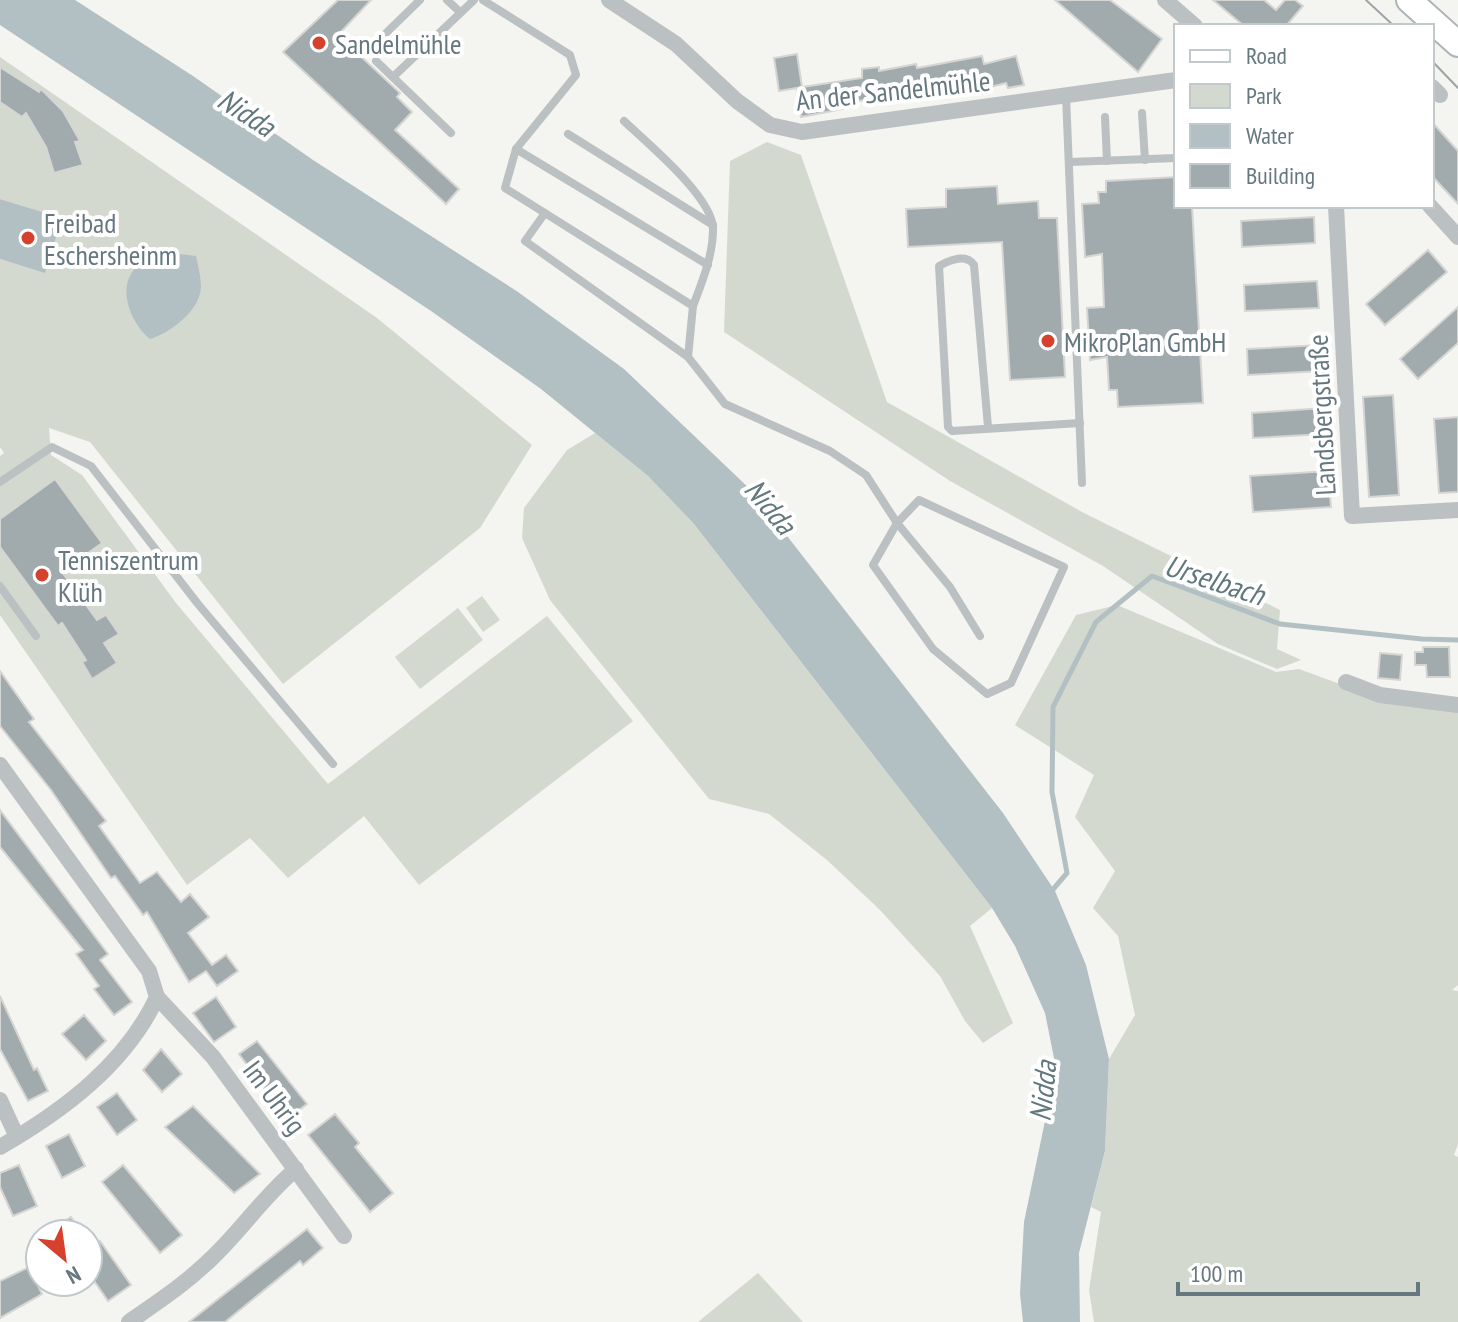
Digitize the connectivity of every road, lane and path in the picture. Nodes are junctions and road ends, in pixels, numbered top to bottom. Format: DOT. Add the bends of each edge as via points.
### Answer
graph roads {
  1 [pos="420,0"];
  2 [pos="447,0"];
  3 [pos="474,0"];
  4 [pos="483,0"];
  5 [pos="609,0"];
  6 [pos="1165,0"];
  7 [pos="1409,0"];
  8 [pos="460,12"];
  9 [pos="1193,24"];
  10 [pos="1433,24"];
  11 [pos="1434,25"];
  12 [pos="382,37"];
  13 [pos="1457,42"];
  14 [pos="376,61"];
  15 [pos="393,77"];
  16 [pos="1174,80"];
  17 [pos="1066,96"];
  18 [pos="1142,113"];
  19 [pos="1105,117"];
  20 [pos="624,121"];
  21 [pos="451,133"];
  22 [pos="568,134"];
  23 [pos="516,149"];
  24 [pos="1174,158"];
  25 [pos="1145,160"];
  26 [pos="1107,161"];
  27 [pos="1070,162"];
  28 [pos="1336,208"];
  29 [pos="1432,208"];
  30 [pos="545,213"];
  31 [pos="713,226"];
  32 [pos="1458,237"];
  33 [pos="708,265"];
  34 [pos="693,306"];
  35 [pos="688,357"];
  36 [pos="1080,423"];
  37 [pos="988,427"];
  38 [pos="0,482"];
  39 [pos="1082,483"];
  40 [pos="1458,510"];
  41 [pos="897,523"];
  42 [pos="0,586"];
  43 [pos="36,636"];
  44 [pos="980,636"];
  45 [pos="1346,682"];
  46 [pos="1458,705"];
  47 [pos="333,764"];
  48 [pos="0,765"];
  49 [pos="157,997"];
  50 [pos="0,1100"];
  51 [pos="17,1137"];
  52 [pos="0,1147"];
  53 [pos="296,1169"];
  54 [pos="344,1236"];
  55 [pos="129,1322"];
  1 -- 12 [label="lane"];
  2 -- 8 [label="lane"];
  3 -- 8 [label="lane"];
  4 -- 23 [label="lane" via="570,55 576,75"];
  5 -- 17 [label="street, An der Sandelmühle" via="676,44 770,125 802,132"];
  6 -- 9 [label="street"];
  7 -- 10 [label="street"];
  8 -- 15 [label="lane"];
  11 -- 13 [label="street"];
  14 -- 15 [label="lane"];
  15 -- 21 [label="lane"];
  16 -- 17 [label="street, An der Sandelmühle"];
  17 -- 27 [label="lane"];
  18 -- 25 [label="lane"];
  19 -- 26 [label="lane"];
  20 -- 31 [label="lane" via="694,188"];
  22 -- 31 [label="lane"];
  23 -- 30 [label="lane" via="505,188"];
  23 -- 33 [label="lane"];
  24 -- 25 [label="lane"];
  25 -- 26 [label="lane"];
  26 -- 27 [label="lane"];
  27 -- 36 [label="lane"];
  28 -- 40 [label="street, Landsbergstraße" via="1352,516"];
  29 -- 32 [label="street"];
  30 -- 34 [label="lane"];
  30 -- 35 [label="lane" via="525,241"];
  31 -- 33 [label="lane"];
  33 -- 34 [label="lane"];
  34 -- 35 [label="lane"];
  35 -- 41 [label="lane" via="725,404 830,451 866,475"];
  36 -- 37 [label="lane"];
  36 -- 39 [label="lane"];
  37 -- 37 [label="lane" via="948,427 939,266 948,260 961,258 974,265"];
  38 -- 47 [label="lane" via="52,447 91,466"];
  41 -- 41 [label="lane" via="919,500 1064,567 1011,683 987,694 933,649 890,589 873,565"];
  41 -- 44 [label="lane" via="950,587"];
  42 -- 43 [label="lane"];
  45 -- 46 [label="street" via="1380,695"];
  48 -- 49 [label="street, Im Uhrig" via="149,971"];
  49 -- 51 [label="street" via="118,1057 73,1099"];
  49 -- 53 [label="street, Im Uhrig" via="213,1057"];
  50 -- 51 [label="street"];
  51 -- 52 [label="street"];
  53 -- 54 [label="street, Im Uhrig"];
  53 -- 55 [label="street" via="266,1194 192,1277"];
}
